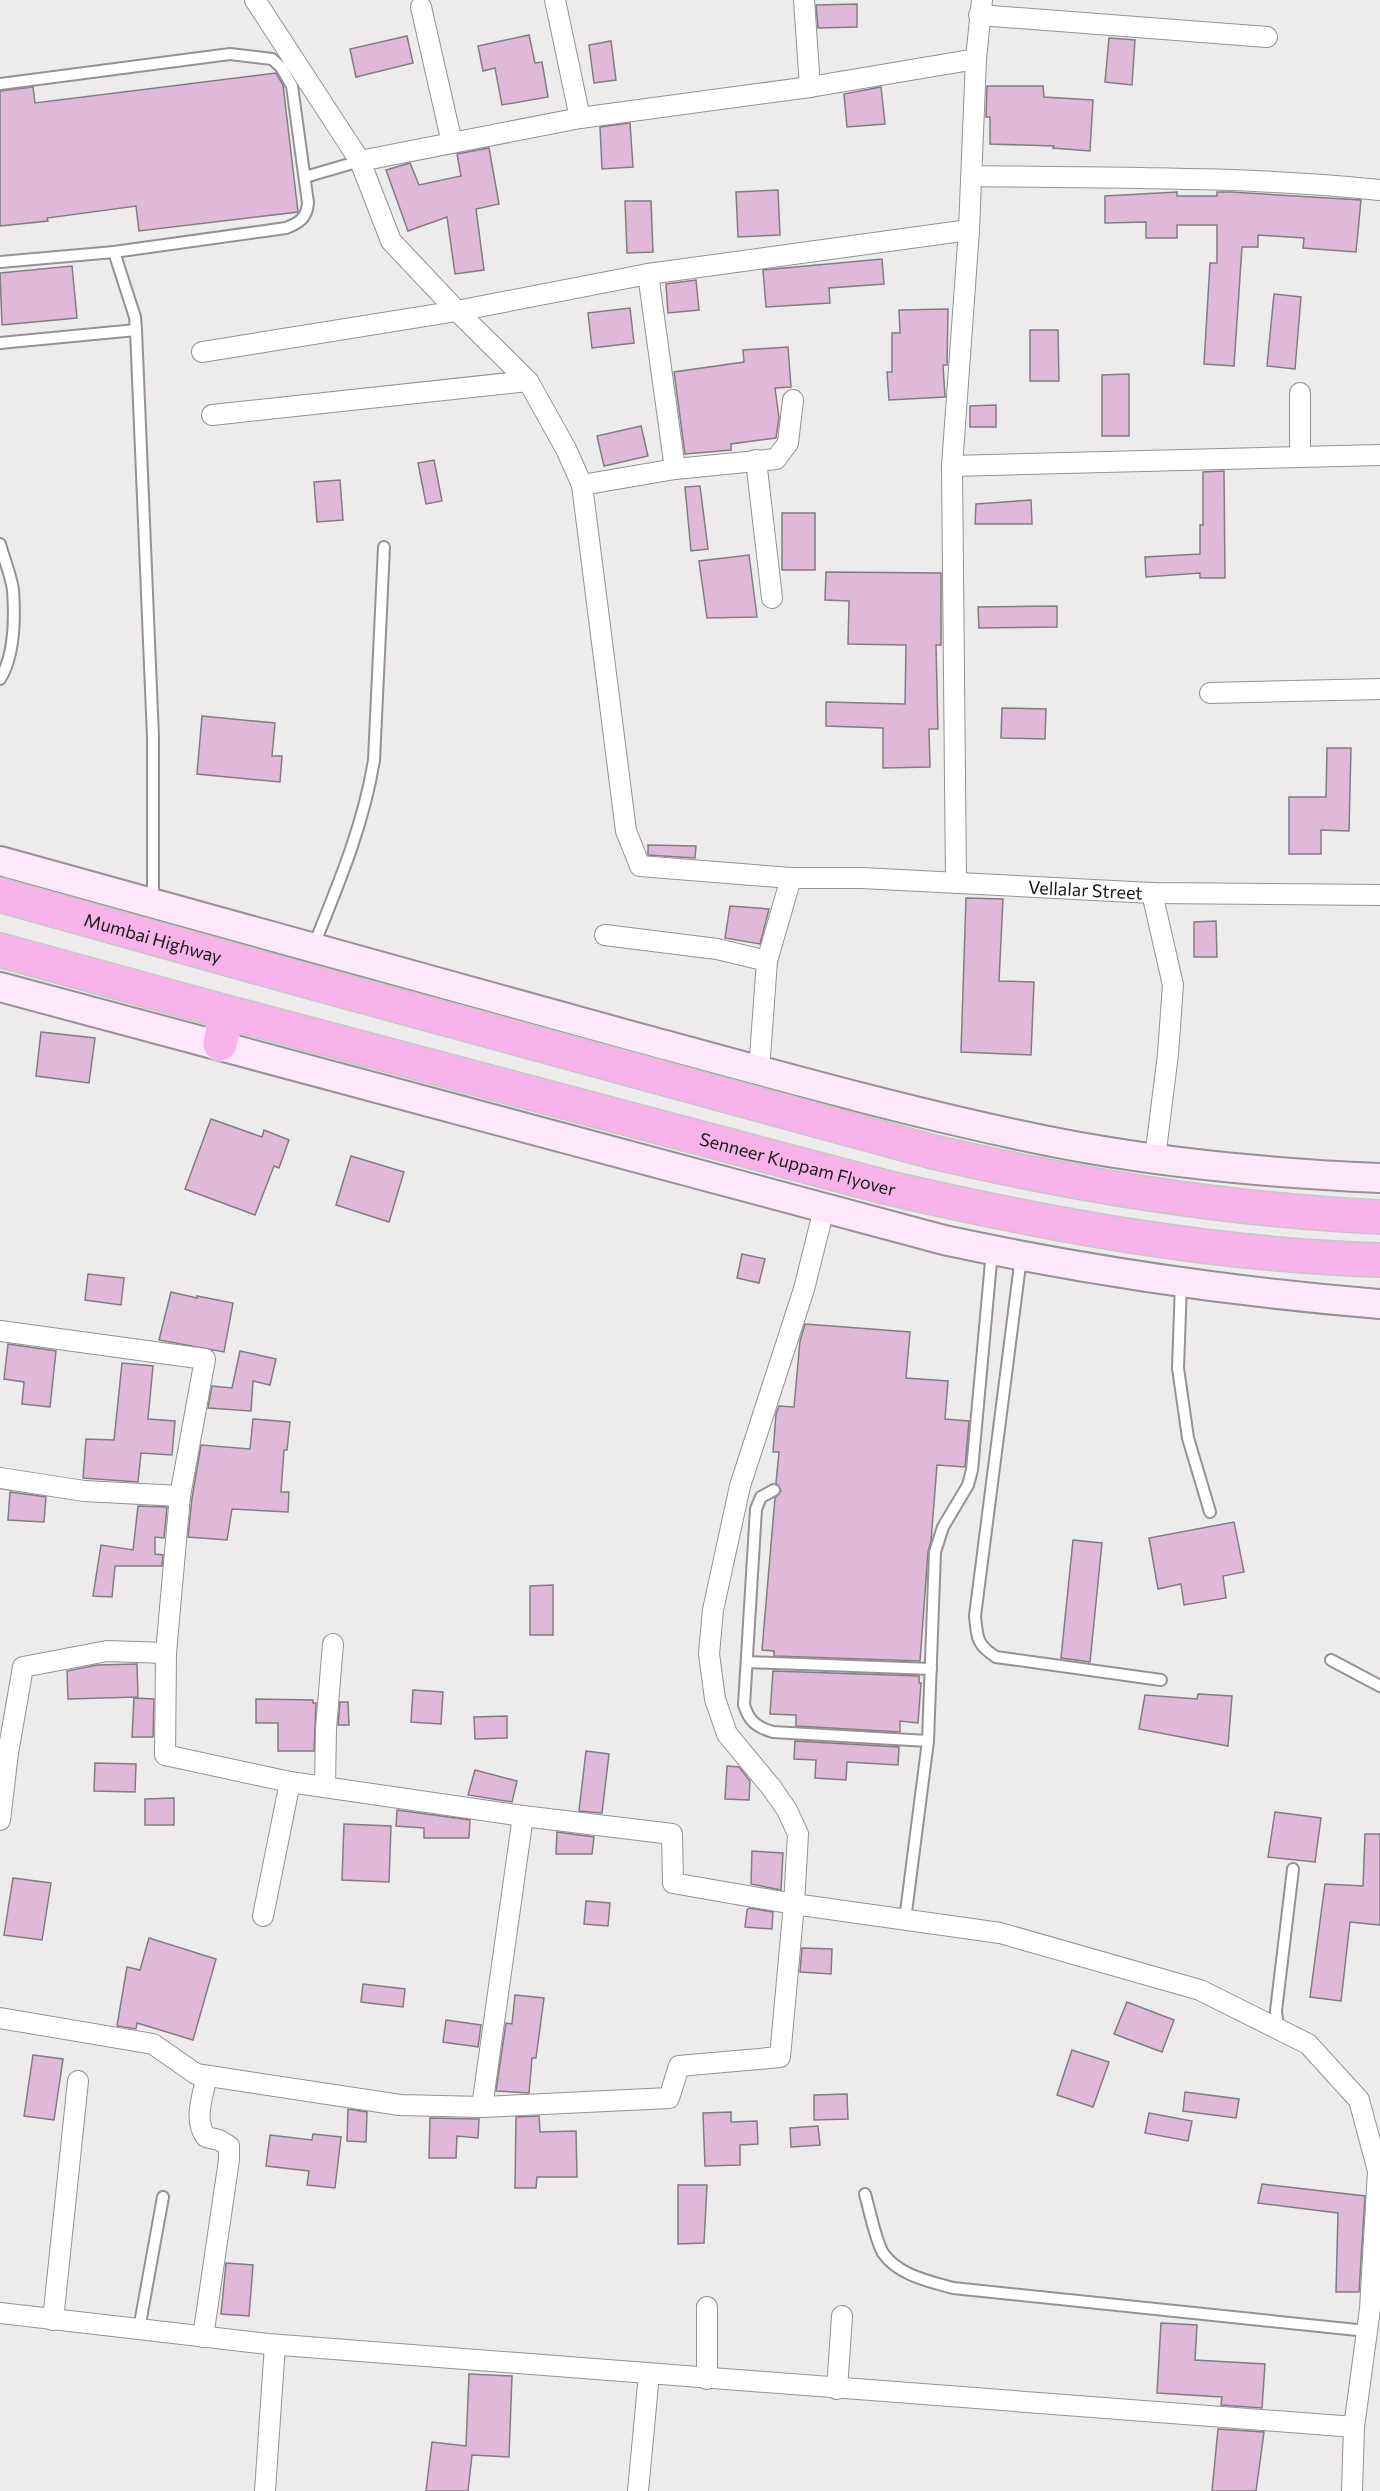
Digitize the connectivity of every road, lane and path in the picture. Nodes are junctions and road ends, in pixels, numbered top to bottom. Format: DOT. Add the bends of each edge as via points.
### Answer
graph roads {
  1 [pos="255,0"];
  2 [pos="555,0"];
  3 [pos="804,0"];
  4 [pos="421,7"];
  5 [pos="981,8"];
  6 [pos="1267,37"];
  7 [pos="976,58"];
  8 [pos="0,84"];
  9 [pos="810,87"];
  10 [pos="580,118"];
  11 [pos="452,143"];
  12 [pos="360,161"];
  13 [pos="972,176"];
  14 [pos="305,177"];
  15 [pos="1380,190"];
  16 [pos="969,230"];
  17 [pos="114,252"];
  18 [pos="0,262"];
  19 [pos="648,274"];
  20 [pos="457,311"];
  21 [pos="136,330"];
  22 [pos="0,343"];
  23 [pos="202,352"];
  24 [pos="528,381"];
  25 [pos="1300,393"];
  26 [pos="793,400"];
  27 [pos="212,415"];
  28 [pos="1380,455"];
  29 [pos="1300,457"];
  30 [pos="756,460"];
  31 [pos="952,466"];
  32 [pos="675,469"];
  33 [pos="582,485"];
  34 [pos="0,544"];
  35 [pos="384,547"];
  36 [pos="772,598"];
  37 [pos="0,679"];
  38 [pos="1380,689"];
  39 [pos="1210,693"];
  40 [pos="0,861"];
  41 [pos="791,878"];
  42 [pos="956,883"];
  43 [pos="1152,893"];
  44 [pos="0,895"];
  45 [pos="1380,896"];
  46 [pos="153,904"];
  47 [pos="605,935"];
  48 [pos="0,950"];
  49 [pos="767,962"];
  50 [pos="311,965"];
  51 [pos="0,987"];
  52 [pos="226,1012"];
  53 [pos="220,1044"];
  54 [pos="759,1070"];
  55 [pos="1155,1158"];
  56 [pos="1380,1178"];
  57 [pos="824,1209"];
  58 [pos="1380,1217"];
  59 [pos="993,1251"];
  60 [pos="1021,1257"];
  61 [pos="1380,1260"];
  62 [pos="1181,1283"];
  63 [pos="1380,1304"];
  64 [pos="0,1331"];
  65 [pos="0,1478"];
  66 [pos="774,1490"];
  67 [pos="180,1496"];
  68 [pos="1210,1512"];
  69 [pos="333,1644"];
  70 [pos="166,1653"];
  71 [pos="1331,1660"];
  72 [pos="747,1662"];
  73 [pos="931,1669"];
  74 [pos="1161,1680"];
  75 [pos="1380,1686"];
  76 [pos="928,1741"];
  77 [pos="291,1782"];
  78 [pos="325,1787"];
  79 [pos="524,1816"];
  80 [pos="0,1820"];
  81 [pos="1293,1869"];
  82 [pos="794,1904"];
  83 [pos="263,1916"];
  84 [pos="905,1920"];
  85 [pos="0,2018"];
  86 [pos="1278,2029"];
  87 [pos="207,2076"];
  88 [pos="78,2081"];
  89 [pos="482,2107"];
  90 [pos="1379,2171"];
  91 [pos="865,2194"];
  92 [pos="163,2196"];
  93 [pos="707,2307"];
  94 [pos="0,2313"];
  95 [pos="842,2316"];
  96 [pos="53,2320"];
  97 [pos="139,2330"];
  98 [pos="1367,2331"];
  99 [pos="203,2337"];
  100 [pos="275,2345"];
  101 [pos="649,2374"];
  102 [pos="707,2379"];
  103 [pos="837,2389"];
  104 [pos="1354,2427"];
  105 [pos="265,2491"];
  106 [pos="638,2491"];
  107 [pos="1352,2491"];
  1 -- 12 [label="street"];
  2 -- 10 [label="street"];
  3 -- 9 [label="street"];
  4 -- 11 [label="street"];
  5 -- 6 [label="street"];
  5 -- 7 [label="street"];
  7 -- 9 [label="street"];
  7 -- 13 [label="street"];
  8 -- 14 [label="lane" via="230,54 272,59 292,86"];
  9 -- 10 [label="street"];
  10 -- 11 [label="street"];
  11 -- 12 [label="street"];
  12 -- 14 [label="lane"];
  12 -- 20 [label="street" via="391,241"];
  13 -- 15 [label="street" via="1312,183"];
  13 -- 16 [label="street"];
  14 -- 17 [label="lane" via="308,214 299,223"];
  16 -- 19 [label="street"];
  16 -- 31 [label="street"];
  17 -- 18 [label="lane"];
  17 -- 21 [label="lane"];
  19 -- 20 [label="street"];
  19 -- 32 [label="street"];
  20 -- 23 [label="street"];
  20 -- 24 [label="street"];
  21 -- 22 [label="lane"];
  21 -- 46 [label="lane" via="153,737"];
  24 -- 27 [label="street"];
  24 -- 33 [label="street"];
  25 -- 29 [label="street"];
  26 -- 30 [label="street" via="784,451 776,459"];
  28 -- 29 [label="street"];
  29 -- 31 [label="street"];
  30 -- 32 [label="street"];
  30 -- 36 [label="street"];
  31 -- 42 [label="street"];
  32 -- 33 [label="street"];
  33 -- 41 [label="street, Vellalar Street" via="626,831 640,866"];
  34 -- 37 [label="lane" via="13,589 13,637"];
  35 -- 50 [label="lane" via="374,760 369,791"];
  38 -- 39 [label="street"];
  40 -- 46 [label="street"];
  41 -- 42 [label="street, Vellalar Street"];
  41 -- 49 [label="street"];
  42 -- 43 [label="street, Vellalar Street"];
  43 -- 45 [label="street, Vellalar Street"];
  43 -- 55 [label="street" via="1173,985"];
  44 -- 50 [label="highway, Mumbai Highway"];
  46 -- 50 [label="street"];
  47 -- 49 [label="street" via="717,950"];
  48 -- 52 [label="highway"];
  49 -- 54 [label="street"];
  50 -- 54 [label="street"];
  50 -- 58 [label="highway" via="385,1003 1024,1173 1235,1205"];
  51 -- 53 [label="street"];
  52 -- 53 [label="highway"];
  52 -- 61 [label="highway, Senneer Kuppam Flyover" via="981,1209 1206,1247"];
  53 -- 57 [label="street"];
  54 -- 55 [label="street" via="1021,1136"];
  55 -- 56 [label="street"];
  57 -- 59 [label="street"];
  57 -- 82 [label="street" via="804,1289 740,1486 713,1610 709,1654 715,1699 727,1734 771,1786 798,1834"];
  59 -- 60 [label="street"];
  59 -- 73 [label="lane" via="972,1470 935,1552"];
  60 -- 62 [label="street"];
  60 -- 74 [label="lane" via="975,1616 976,1636 983,1649 996,1657"];
  62 -- 63 [label="street"];
  62 -- 68 [label="lane" via="1178,1368 1188,1438"];
  64 -- 67 [label="street" via="205,1359"];
  65 -- 67 [label="street" via="84,1491"];
  66 -- 72 [label="lane" via="761,1497 756,1509"];
  67 -- 70 [label="street"];
  69 -- 78 [label="street"];
  70 -- 77 [label="street" via="165,1755"];
  70 -- 80 [label="street" via="107,1650 23,1667"];
  71 -- 75 [label="lane"];
  72 -- 73 [label="lane"];
  72 -- 76 [label="lane" via="744,1705 748,1718 759,1728"];
  73 -- 76 [label="lane"];
  76 -- 84 [label="lane"];
  77 -- 78 [label="street"];
  77 -- 83 [label="street"];
  78 -- 79 [label="street"];
  79 -- 82 [label="street" via="672,1834 673,1883"];
  79 -- 89 [label="street"];
  81 -- 86 [label="lane" via="1276,2011"];
  82 -- 84 [label="street"];
  82 -- 89 [label="street" via="780,2057 679,2066 669,2098"];
  84 -- 86 [label="street" via="1000,1933 1200,1990"];
  85 -- 87 [label="street" via="153,2044 196,2074"];
  86 -- 90 [label="street" via="1308,2044 1359,2100"];
  87 -- 89 [label="street" via="400,2105"];
  87 -- 99 [label="street" via="200,2128 206,2137 229,2146 229,2160"];
  88 -- 96 [label="street"];
  90 -- 98 [label="street"];
  91 -- 98 [label="lane" via="882,2252 898,2268 953,2288"];
  92 -- 97 [label="lane"];
  93 -- 102 [label="street"];
  94 -- 96 [label="street"];
  95 -- 103 [label="street"];
  96 -- 97 [label="street"];
  97 -- 99 [label="street"];
  98 -- 104 [label="street"];
  99 -- 100 [label="street"];
  100 -- 101 [label="street"];
  100 -- 105 [label="street"];
  101 -- 102 [label="street"];
  101 -- 106 [label="street"];
  102 -- 103 [label="street"];
  103 -- 104 [label="street"];
  104 -- 107 [label="street"];
}
